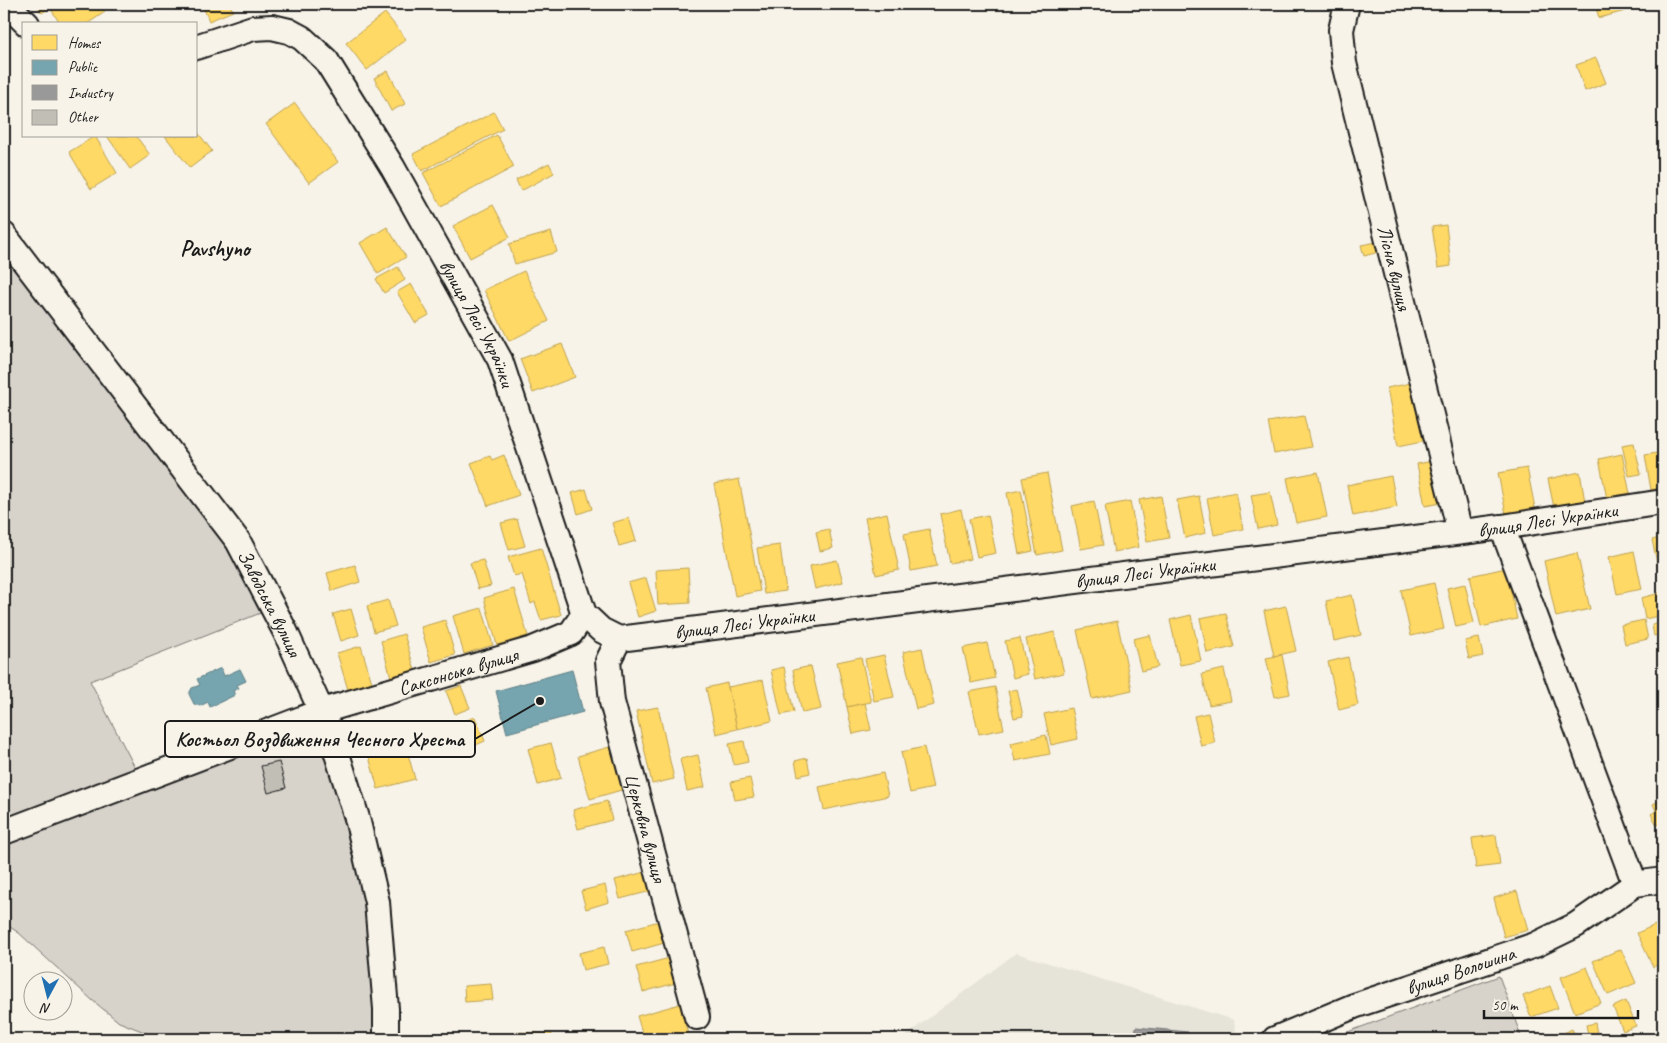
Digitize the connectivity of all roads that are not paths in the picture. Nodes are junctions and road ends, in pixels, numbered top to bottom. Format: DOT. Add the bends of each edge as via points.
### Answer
graph roads {
  1 [pos="7,4"];
  2 [pos="1331,4"];
  3 [pos="1347,4"];
  4 [pos="25,22"];
  5 [pos="1341,30"];
  6 [pos="198,46"];
  7 [pos="4,235"];
  8 [pos="1663,502"];
  9 [pos="1502,527"];
  10 [pos="1460,532"];
  11 [pos="584,614"];
  12 [pos="619,639"];
  13 [pos="322,712"];
  14 [pos="4,832"];
  15 [pos="1663,880"];
  16 [pos="1635,884"];
  17 [pos="697,1018"];
  18 [pos="386,1039"];
  19 [pos="1275,1039"];
  1 -- 4 [label="street"];
  2 -- 5 [label="street"];
  3 -- 5 [label="street, Лісна вулиця"];
  5 -- 10 [label="street, Лісна вулиця" via="1344,64"];
  6 -- 11 [label="street, вулиця Лесі Українки" via="254,28 272,27 302,38 326,60 393,168 500,360"];
  7 -- 13 [label="street, Заводська вулиця" via="238,542 285,631"];
  8 -- 9 [label="street, вулиця Лесі Українки"];
  9 -- 10 [label="street, вулиця Лесі Українки"];
  9 -- 16 [label="street"];
  10 -- 12 [label="street, вулиця Лесі Українки"];
  11 -- 12 [label="street, вулиця Лесі Українки" via="601,630"];
  11 -- 13 [label="street, Саксонська вулиця" via="571,633 533,649"];
  12 -- 17 [label="street, Церковна вулиця" via="608,661 612,702"];
  13 -- 14 [label="street, Саксонська вулиця"];
  13 -- 18 [label="street, Заводська вулиця" via="357,818 377,902"];
  15 -- 16 [label="street"];
  16 -- 19 [label="street, вулиця Волошина" via="1576,925 1534,945 1354,1006"];
}
